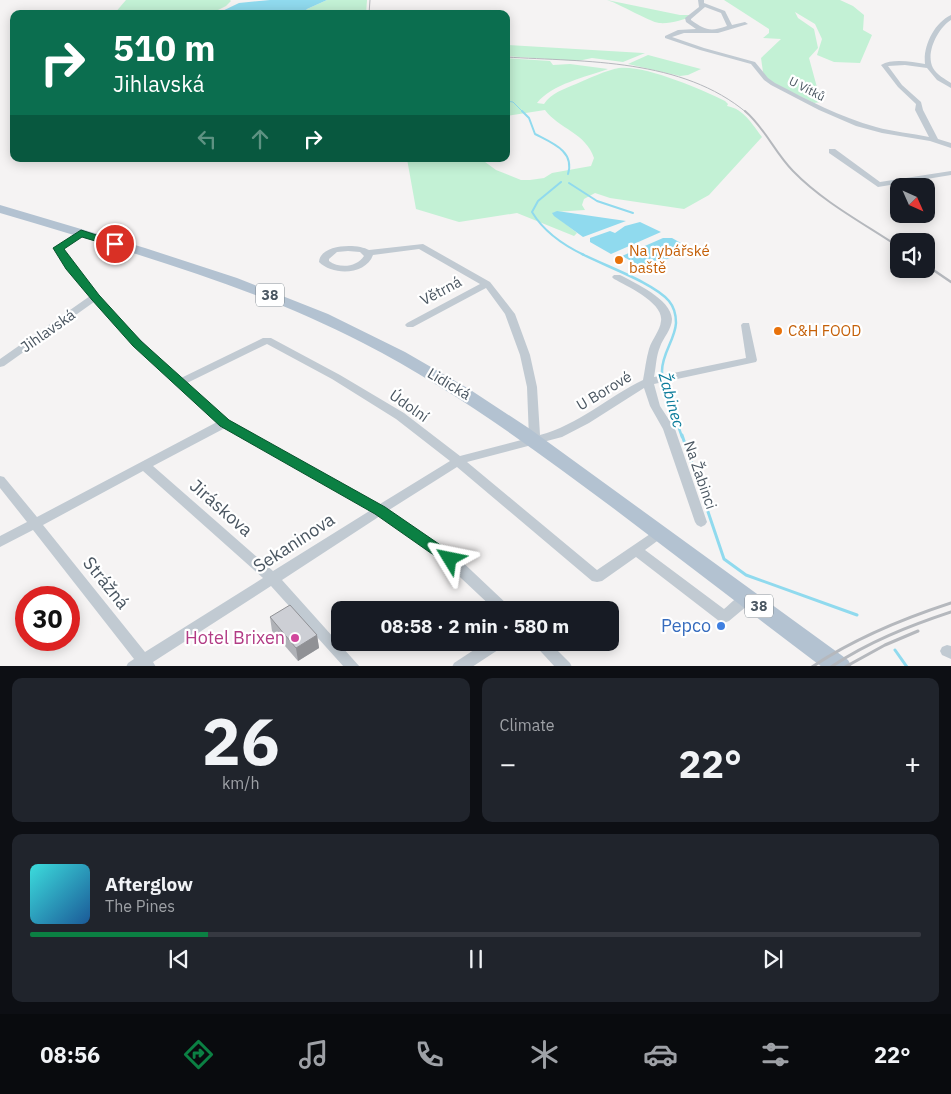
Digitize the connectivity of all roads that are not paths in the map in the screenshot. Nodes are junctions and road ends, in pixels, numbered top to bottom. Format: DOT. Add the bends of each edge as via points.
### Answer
graph roads {
  1 [pos="702,2"];
  2 [pos="951,17"];
  3 [pos="745,24"];
  4 [pos="730,26"];
  5 [pos="706,31"];
  6 [pos="929,66"];
  7 [pos="951,77"];
  8 [pos="940,78"];
  9 [pos="951,86"];
  10 [pos="935,140"];
  11 [pos="950,146"];
  12 [pos="832,151"];
  13 [pos="951,173"];
  14 [pos="0,208"];
  15 [pos="81,233"];
  16 [pos="367,253"];
  17 [pos="617,277"];
  18 [pos="486,284"];
  19 [pos="96,298"];
  20 [pos="410,325"];
  21 [pos="746,325"];
  22 [pos="0,364"];
  23 [pos="658,380"];
  24 [pos="179,383"];
  25 [pos="225,423"];
  26 [pos="535,440"];
  27 [pos="458,461"];
  28 [pos="145,466"];
  29 [pos="0,480"];
  30 [pos="380,510"];
  31 [pos="701,522"];
  32 [pos="34,523"];
  33 [pos="660,533"];
  34 [pos="0,542"];
  35 [pos="636,550"];
  36 [pos="273,579"];
  37 [pos="748,597"];
  38 [pos="494,601"];
  39 [pos="484,651"];
  40 [pos="549,651"];
  41 [pos="142,664"];
  42 [pos="353,666"];
  43 [pos="459,666"];
  44 [pos="565,666"];
  45 [pos="840,666"];
  1 -- 4 [label="street" via="723,12"];
  1 -- 5 [label="street" via="700,11 688,21"];
  2 -- 6 [label="street" via="936,32"];
  3 -- 4 [label="street"];
  4 -- 5 [label="street"];
  5 -- 10 [label="street, U Vítků" via="669,34 667,37 753,63 773,84 849,121 882,131"];
  6 -- 8 [label="street"];
  6 -- 10 [label="street" via="884,64 900,86 919,103 919,110"];
  7 -- 8 [label="street"];
  8 -- 9 [label="street"];
  10 -- 11 [label="street, U Vítků"];
  12 -- 13 [label="street" via="878,185"];
  14 -- 15 [label="main road, Lidická / 38"];
  15 -- 19 [label="street" via="58,248"];
  15 -- 26 [label="main road, Lidická / 38" via="227,279 324,318 441,379"];
  16 -- 18 [label="street" via="420,246"];
  17 -- 23 [label="street, U Borové" via="652,297 667,318 654,348"];
  18 -- 20 [label="street, Větrná"];
  18 -- 26 [label="street" via="510,314 525,355 532,387"];
  19 -- 22 [label="street, Jihlavská"];
  19 -- 24 [label="street"];
  21 -- 23 [label="street" via="752,360"];
  23 -- 26 [label="street, U Borové" via="634,389 558,434"];
  23 -- 31 [label="street, Na Žabinci" via="655,406 669,429"];
  24 -- 25 [label="street"];
  24 -- 27 [label="street, Údolní" via="267,340 400,416"];
  25 -- 28 [label="street"];
  25 -- 30 [label="street"];
  26 -- 27 [label="street, Sekaninova"];
  26 -- 33 [label="main road, Lidická / 38"];
  27 -- 30 [label="street, Sekaninova"];
  27 -- 35 [label="street, Údolní" via="597,577"];
  28 -- 32 [label="street"];
  28 -- 36 [label="street, Jiráskova"];
  29 -- 32 [label="street, Strážná"];
  30 -- 36 [label="street, Sekaninova"];
  30 -- 38 [label="street" via="450,559"];
  32 -- 34 [label="street"];
  32 -- 41 [label="street, Strážná"];
  33 -- 35 [label="street"];
  33 -- 37 [label="main road, Lidická / 38"];
  35 -- 37 [label="street" via="724,617"];
  36 -- 41 [label="street, Sekaninova"];
  36 -- 42 [label="street, Jiráskova"];
  37 -- 45 [label="main road, Lidická / 38"];
  39 -- 43 [label="street"];
  40 -- 44 [label="street"];
}
